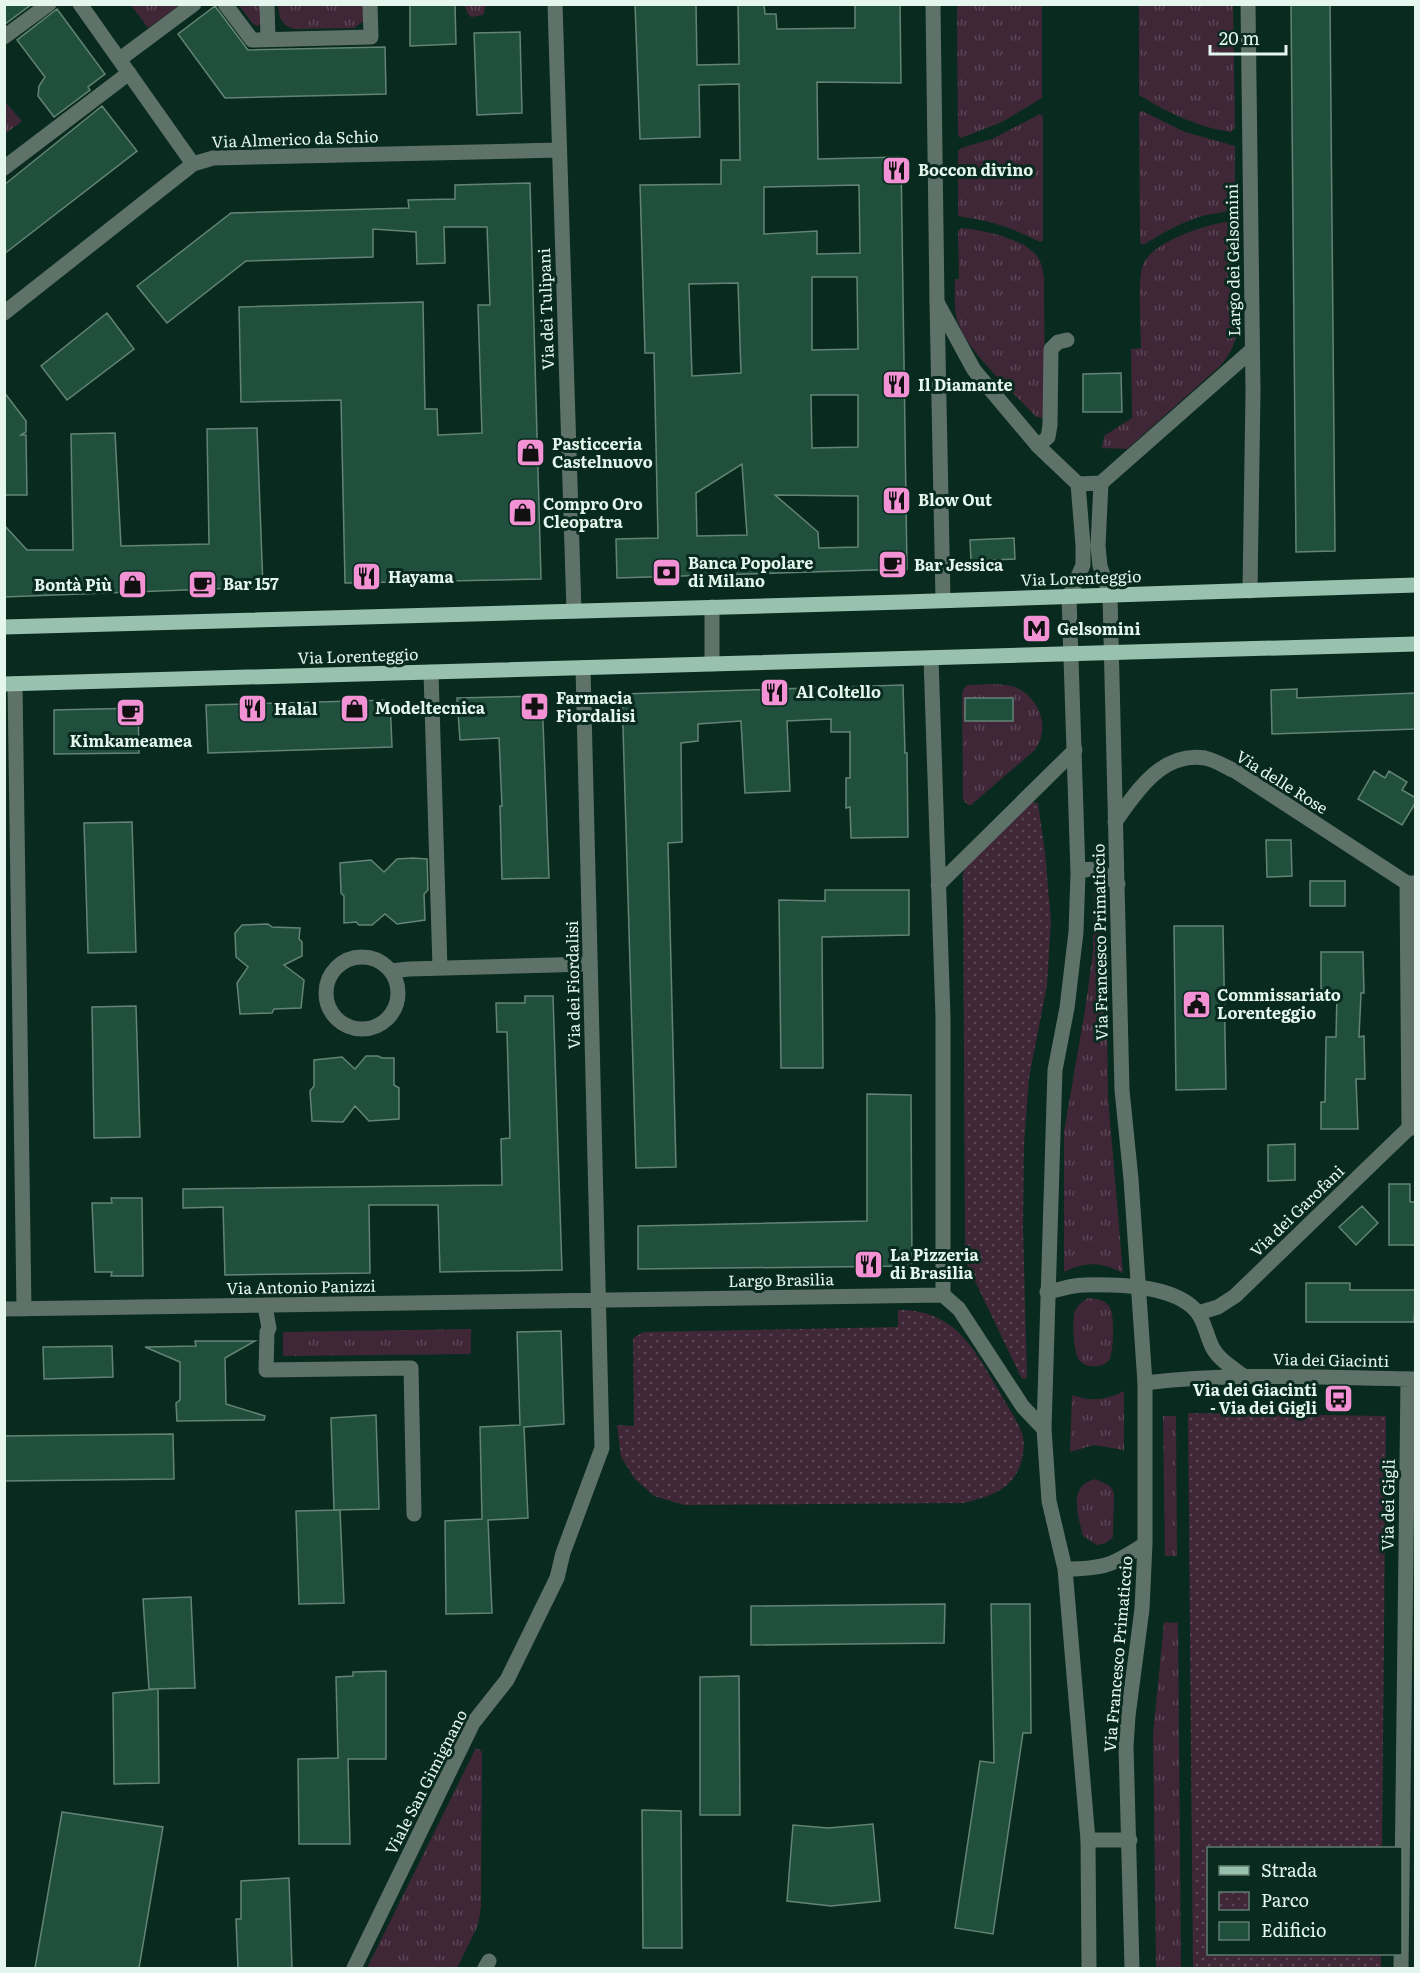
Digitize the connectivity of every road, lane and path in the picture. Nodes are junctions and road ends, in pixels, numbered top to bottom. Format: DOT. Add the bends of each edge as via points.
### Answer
graph roads {
  1 [pos="49,4"];
  2 [pos="80,4"];
  3 [pos="194,4"];
  4 [pos="225,4"];
  5 [pos="267,4"];
  6 [pos="370,4"];
  7 [pos="555,4"];
  8 [pos="933,4"];
  9 [pos="1248,4"];
  10 [pos="4,37"];
  11 [pos="268,39"];
  12 [pos="120,60"];
  13 [pos="129,73"];
  14 [pos="559,150"];
  15 [pos="194,164"];
  16 [pos="4,168"];
  17 [pos="937,302"];
  18 [pos="4,313"];
  19 [pos="1067,340"];
  20 [pos="1252,350"];
  21 [pos="1038,446"];
  22 [pos="1101,483"];
  23 [pos="1078,484"];
  24 [pos="1416,585"];
  25 [pos="1250,591"];
  26 [pos="1110,596"];
  27 [pos="1069,597"];
  28 [pos="943,600"];
  29 [pos="712,608"];
  30 [pos="574,611"];
  31 [pos="4,627"];
  32 [pos="1416,644"];
  33 [pos="1111,654"];
  34 [pos="1071,655"];
  35 [pos="931,658"];
  36 [pos="712,664"];
  37 [pos="583,668"];
  38 [pos="431,672"];
  39 [pos="10,684"];
  40 [pos="1075,750"];
  41 [pos="1115,822"];
  42 [pos="1078,873"];
  43 [pos="1411,883"];
  44 [pos="1118,884"];
  45 [pos="938,885"];
  46 [pos="590,964"];
  47 [pos="440,968"];
  48 [pos="391,971"];
  49 [pos="1412,1128"];
  50 [pos="1138,1287"];
  51 [pos="1047,1292"];
  52 [pos="943,1295"];
  53 [pos="598,1301"];
  54 [pos="265,1306"];
  55 [pos="4,1309"];
  56 [pos="24,1309"];
  57 [pos="1198,1313"];
  58 [pos="1245,1377"];
  59 [pos="1412,1379"];
  60 [pos="1145,1383"];
  61 [pos="1044,1429"];
  62 [pos="414,1514"];
  63 [pos="1145,1544"];
  64 [pos="1065,1569"];
  65 [pos="1410,1632"];
  66 [pos="1409,1746"];
  67 [pos="1088,1840"];
  68 [pos="1130,1840"];
  69 [pos="1409,1860"];
  70 [pos="1402,1954"];
  71 [pos="354,1968"];
  72 [pos="1089,1968"];
  73 [pos="1132,1968"];
  1 -- 10 [label="street"];
  2 -- 12 [label="street, Via Almerico da Schio"];
  3 -- 12 [label="street"];
  4 -- 11 [label="street" via="252,40"];
  5 -- 11 [label="street"];
  6 -- 11 [label="street" via="371,37"];
  7 -- 14 [label="street, Via dei Tulipani"];
  8 -- 17 [label="street"];
  9 -- 20 [label="street, Largo dei Gelsomini"];
  12 -- 13 [label="street, Via Almerico da Schio"];
  13 -- 15 [label="street, Via Almerico da Schio"];
  13 -- 16 [label="street"];
  14 -- 15 [label="street, Via Almerico da Schio" via="232,156"];
  14 -- 30 [label="street, Via dei Tulipani"];
  15 -- 18 [label="street"];
  17 -- 21 [label="street" via="974,370"];
  17 -- 28 [label="street"];
  19 -- 21 [label="street" via="1051,349 1050,425 1048,437"];
  20 -- 22 [label="street, Largo dei Gelsomini"];
  20 -- 25 [label="street"];
  21 -- 23 [label="street"];
  22 -- 23 [label="street"];
  22 -- 26 [label="street" via="1098,546"];
  23 -- 27 [label="street" via="1083,565"];
  24 -- 25 [label="main road, Via Lorenteggio"];
  25 -- 26 [label="main road, Via Lorenteggio"];
  26 -- 27 [label="main road, Via Lorenteggio"];
  26 -- 33 [label="street, Via Francesco Primaticcio"];
  27 -- 28 [label="main road, Via Lorenteggio"];
  27 -- 34 [label="street, Via Francesco Primaticcio"];
  28 -- 29 [label="main road, Via Lorenteggio"];
  29 -- 30 [label="main road, Via Lorenteggio"];
  29 -- 36 [label="street"];
  30 -- 31 [label="main road, Via Lorenteggio"];
  32 -- 33 [label="main road, Via Lorenteggio"];
  33 -- 34 [label="main road, Via Lorenteggio"];
  33 -- 41 [label="street, Via Francesco Primaticcio"];
  34 -- 35 [label="main road, Via Lorenteggio"];
  34 -- 40 [label="street, Via Francesco Primaticcio"];
  35 -- 36 [label="main road, Via Lorenteggio"];
  35 -- 45 [label="street"];
  36 -- 37 [label="main road, Via Lorenteggio"];
  37 -- 38 [label="main road, Via Lorenteggio"];
  37 -- 46 [label="street, Via dei Fiordalisi"];
  38 -- 39 [label="main road, Via Lorenteggio"];
  38 -- 47 [label="street"];
  39 -- 56 [label="street"];
  40 -- 42 [label="street, Via Francesco Primaticcio"];
  40 -- 45 [label="street"];
  41 -- 43 [label="street, Via delle Rose" via="1135,793 1167,765 1182,759 1207,758 1235,771"];
  41 -- 44 [label="street, Via Francesco Primaticcio"];
  42 -- 44 [label="street" via="1094,868"];
  42 -- 51 [label="street, Via Francesco Primaticcio" via="1076,932 1055,1070"];
  43 -- 49 [label="street, Via delle Rose"];
  44 -- 50 [label="street, Via Francesco Primaticcio" via="1122,1090"];
  45 -- 52 [label="street" via="943,1017"];
  46 -- 47 [label="street"];
  46 -- 53 [label="street, Via dei Fiordalisi"];
  47 -- 48 [label="street"];
  48 -- 48 [label="street" via="374,958 343,962 334,969 326,989 330,1010 345,1025 366,1029 377,1026 393,1012 397,1002 399,991"];
  49 -- 57 [label="street, Via dei Garofani" via="1235,1296"];
  50 -- 51 [label="street" via="1082,1284"];
  50 -- 57 [label="street" via="1172,1294"];
  50 -- 60 [label="street"];
  51 -- 61 [label="street"];
  52 -- 53 [label="street, Largo Brasilia"];
  52 -- 61 [label="street" via="959,1309 1023,1407"];
  53 -- 54 [label="street, Via Antonio Panizzi"];
  53 -- 71 [label="street, Viale San Gimignano" via="602,1448 557,1578 507,1680 473,1723"];
  54 -- 56 [label="street, Via Antonio Panizzi"];
  54 -- 62 [label="street" via="269,1328 266,1370 411,1368"];
  55 -- 56 [label="street, Via Antonio Panizzi"];
  57 -- 58 [label="street" via="1215,1353"];
  58 -- 59 [label="street, Via dei Giacinti"];
  58 -- 60 [label="street"];
  59 -- 65 [label="street, Via dei Gigli"];
  60 -- 63 [label="street"];
  61 -- 64 [label="street" via="1049,1501"];
  63 -- 64 [label="street" via="1116,1562 1090,1569"];
  63 -- 68 [label="street, Via Francesco Primaticcio" via="1142,1608 1126,1746"];
  64 -- 67 [label="street, Via Francesco Primaticcio"];
  65 -- 66 [label="street, Via dei Gigli"];
  66 -- 69 [label="street, Via dei Gigli"];
  67 -- 68 [label="street"];
  67 -- 72 [label="street, Via Francesco Primaticcio"];
  68 -- 73 [label="street, Via Francesco Primaticcio"];
  69 -- 70 [label="street, Via dei Gigli"];
}
